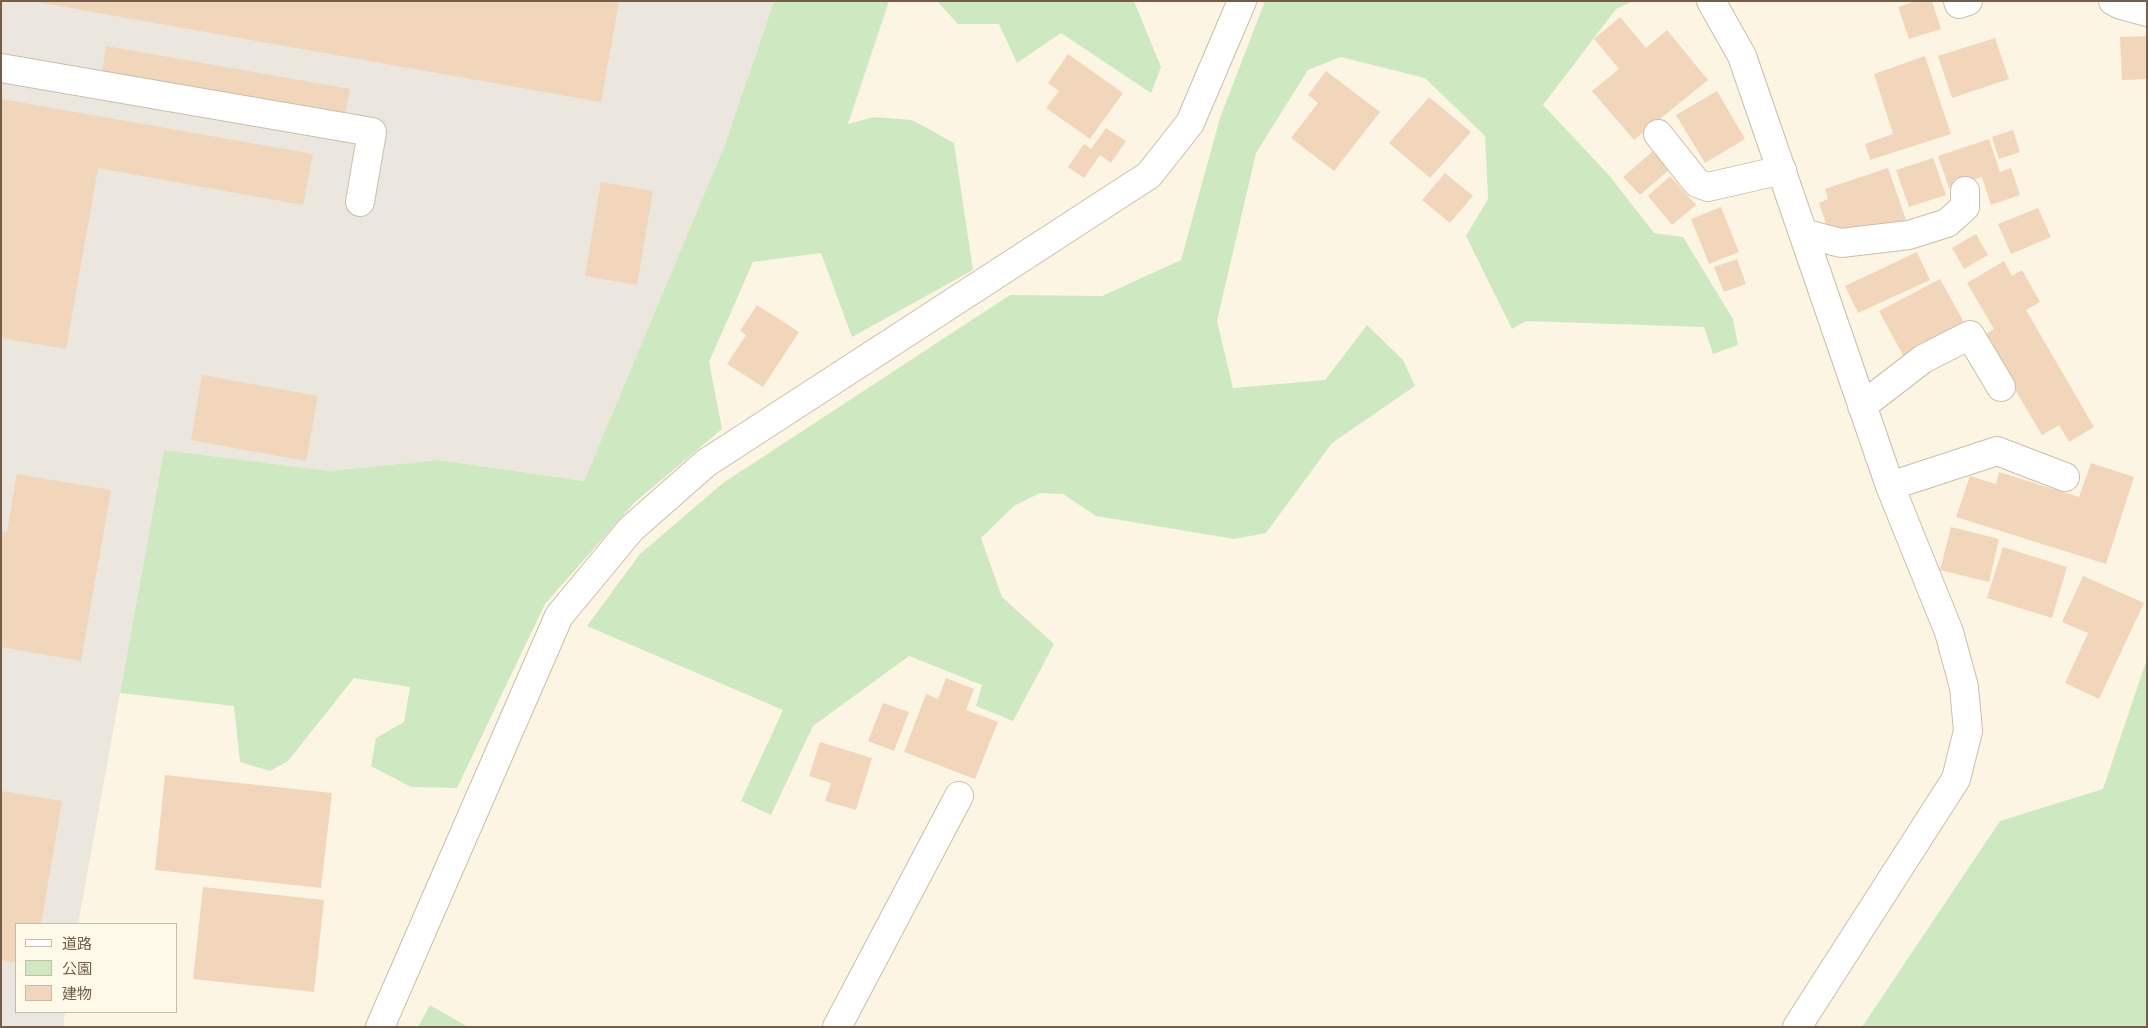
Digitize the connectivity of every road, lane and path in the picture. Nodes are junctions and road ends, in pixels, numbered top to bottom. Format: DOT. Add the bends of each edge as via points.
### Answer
graph roads {
  1 [pos="1242,1"];
  2 [pos="1711,1"];
  3 [pos="1958,1"];
  4 [pos="1968,1"];
  5 [pos="2113,1"];
  6 [pos="2147,12"];
  7 [pos="1,68"];
  8 [pos="1658,134"];
  9 [pos="1782,170"];
  10 [pos="1965,191"];
  11 [pos="360,202"];
  12 [pos="1803,233"];
  13 [pos="2001,387"];
  14 [pos="1862,406"];
  15 [pos="2065,477"];
  16 [pos="1890,486"];
  17 [pos="959,796"];
  18 [pos="380,1027"];
  19 [pos="837,1027"];
  20 [pos="1798,1027"];
  1 -- 18 [label="street" via="1190,124 1148,175 706,463 631,529 559,616"];
  2 -- 9 [label="street" via="1742,56"];
  3 -- 4 [label="street" via="1959,4"];
  5 -- 6 [label="street"];
  7 -- 11 [label="street" via="372,132"];
  8 -- 9 [label="street" via="1697,184 1708,187"];
  9 -- 12 [label="street"];
  10 -- 12 [label="street" via="1965,207 1947,223 1909,235 1841,243"];
  12 -- 14 [label="street"];
  13 -- 14 [label="street" via="1970,335 1923,359"];
  14 -- 16 [label="street"];
  15 -- 16 [label="street" via="1997,451"];
  16 -- 20 [label="street" via="1949,632 1964,687 1968,730 1956,779"];
  17 -- 19 [label="street"];
}
